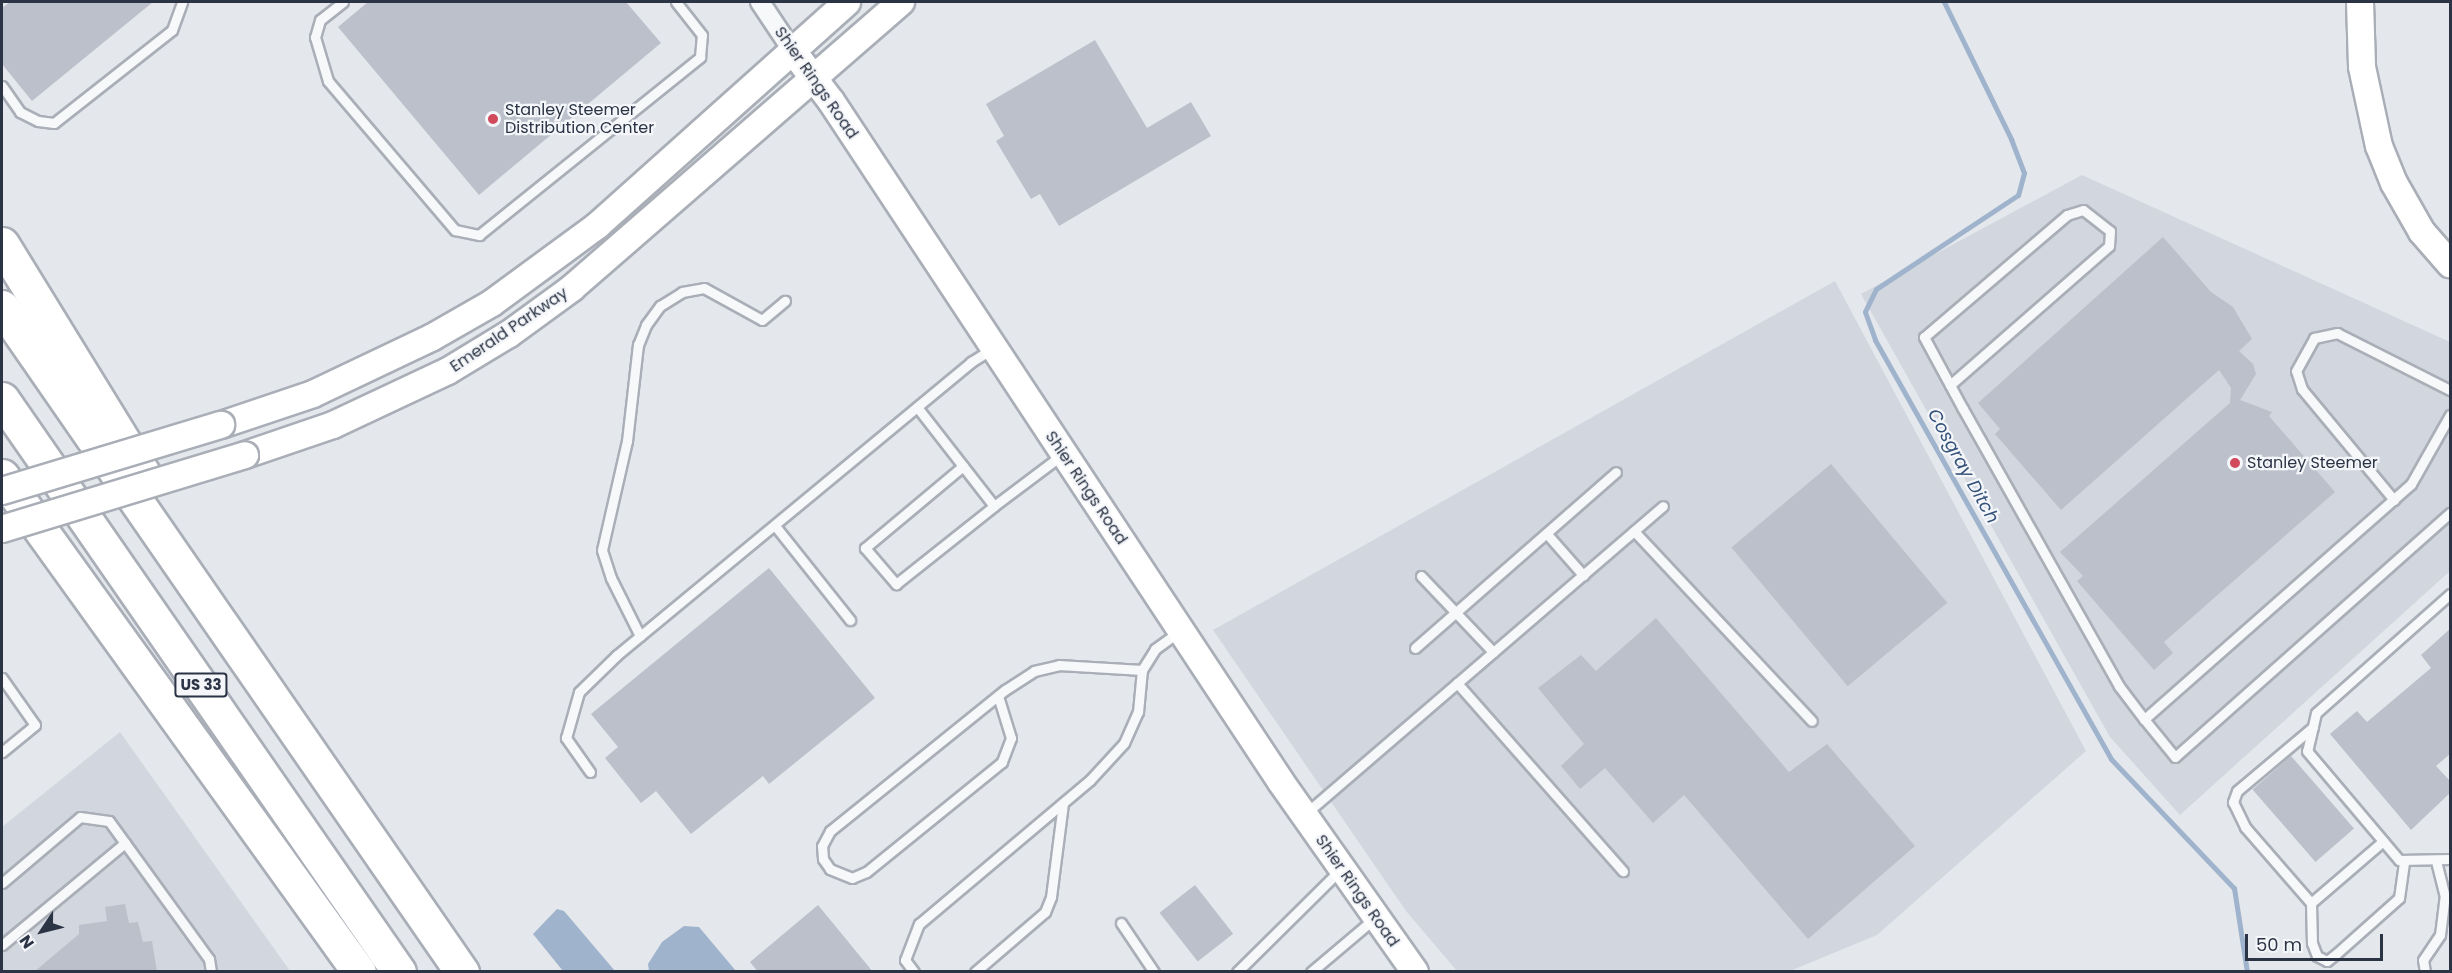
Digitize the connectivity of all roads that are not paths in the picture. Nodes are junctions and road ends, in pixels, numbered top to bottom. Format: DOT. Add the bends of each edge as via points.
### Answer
graph roads {
  1 [pos="182,2"];
  2 [pos="343,2"];
  3 [pos="676,2"];
  4 [pos="760,2"];
  5 [pos="847,2"];
  6 [pos="901,2"];
  7 [pos="2360,2"];
  8 [pos="792,50"];
  9 [pos="814,78"];
  10 [pos="2,86"];
  11 [pos="2,244"];
  12 [pos="2451,264"];
  13 [pos="785,301"];
  14 [pos="2,307"];
  15 [pos="992,349"];
  16 [pos="1950,385"];
  17 [pos="2451,390"];
  18 [pos="2,399"];
  19 [pos="916,407"];
  20 [pos="2451,415"];
  21 [pos="1063,454"];
  22 [pos="963,466"];
  23 [pos="1616,472"];
  24 [pos="2,476"];
  25 [pos="2,491"];
  26 [pos="2394,500"];
  27 [pos="994,506"];
  28 [pos="1663,506"];
  29 [pos="2451,513"];
  30 [pos="776,527"];
  31 [pos="2,529"];
  32 [pos="1634,531"];
  33 [pos="1547,534"];
  34 [pos="1583,575"];
  35 [pos="1421,576"];
  36 [pos="2451,594"];
  37 [pos="1457,614"];
  38 [pos="850,620"];
  39 [pos="1182,630"];
  40 [pos="640,636"];
  41 [pos="1415,648"];
  42 [pos="1493,652"];
  43 [pos="1142,670"];
  44 [pos="2,678"];
  45 [pos="1457,683"];
  46 [pos="998,696"];
  47 [pos="2144,719"];
  48 [pos="1812,721"];
  49 [pos="2313,727"];
  50 [pos="2,752"];
  51 [pos="590,772"];
  52 [pos="1063,803"];
  53 [pos="1304,815"];
  54 [pos="2383,841"];
  55 [pos="125,843"];
  56 [pos="2451,859"];
  57 [pos="2404,861"];
  58 [pos="2436,862"];
  59 [pos="388,865"];
  60 [pos="1341,868"];
  61 [pos="1623,871"];
  62 [pos="2,883"];
  63 [pos="2311,903"];
  64 [pos="1375,918"];
  65 [pos="1121,923"];
  66 [pos="2,945"];
  67 [pos="211,972"];
  68 [pos="359,972"];
  69 [pos="399,972"];
  70 [pos="462,972"];
  71 [pos="914,972"];
  72 [pos="975,972"];
  73 [pos="1154,972"];
  74 [pos="1237,972"];
  75 [pos="1311,972"];
  76 [pos="1415,972"];
  77 [pos="2425,972"];
  1 -- 10 [label="lane" via="172,30 54,123 38,121 20,112"];
  2 -- 3 [label="lane" via="320,20 315,37 328,81 455,230 479,235 699,57 702,35"];
  4 -- 8 [label="street, Shier Rings Road"];
  5 -- 8 [label="main road, Emerald Parkway"];
  6 -- 9 [label="main road, Emerald Parkway"];
  7 -- 12 [label="main road" via="2362,67 2379,146 2394,183 2422,232"];
  8 -- 9 [label="main road, Shier Rings Road"];
  8 -- 25 [label="main road, Emerald Parkway, bridge" via="598,225 492,303 431,338 314,393"];
  9 -- 15 [label="main road, Shier Rings Road"];
  9 -- 31 [label="main road, Emerald Parkway, bridge" via="572,288 509,334 448,371 333,425"];
  11 -- 59 [label="highway" via="141,469 358,793"];
  13 -- 40 [label="lane" via="762,320 704,288 682,292 660,306 646,325 638,345 627,441 602,550 611,578"];
  14 -- 59 [label="highway, US 33"];
  15 -- 19 [label="lane"];
  15 -- 21 [label="main road, Shier Rings Road"];
  16 -- 16 [label="lane" via="1924,337 2067,215 2083,210 2110,231 2109,246"];
  16 -- 47 [label="lane" via="2119,686"];
  17 -- 26 [label="lane" via="2337,333 2314,338 2296,371 2302,390"];
  18 -- 69 [label="highway, US 33"];
  19 -- 22 [label="lane"];
  19 -- 30 [label="lane"];
  20 -- 26 [label="lane" via="2423,468"];
  21 -- 27 [label="lane"];
  21 -- 39 [label="main road, Shier Rings Road"];
  22 -- 27 [label="lane"];
  22 -- 27 [label="lane" via="865,548 896,584"];
  23 -- 33 [label="lane"];
  24 -- 68 [label="highway"];
  26 -- 47 [label="lane"];
  28 -- 32 [label="lane"];
  29 -- 47 [label="lane" via="2175,757"];
  30 -- 38 [label="lane"];
  30 -- 40 [label="lane"];
  32 -- 34 [label="lane"];
  32 -- 48 [label="lane"];
  33 -- 34 [label="lane"];
  33 -- 37 [label="lane"];
  34 -- 42 [label="lane"];
  35 -- 37 [label="lane"];
  36 -- 49 [label="lane" via="2316,713"];
  37 -- 41 [label="lane"];
  37 -- 42 [label="lane"];
  39 -- 43 [label="lane" via="1155,649"];
  39 -- 53 [label="main road, Shier Rings Road"];
  40 -- 51 [label="lane" via="579,692 566,738"];
  42 -- 45 [label="lane"];
  43 -- 46 [label="lane" via="1059,665 1034,671"];
  43 -- 52 [label="lane" via="1138,712 1124,743"];
  44 -- 50 [label="lane" via="34,725"];
  45 -- 53 [label="lane"];
  45 -- 61 [label="lane"];
  46 -- 46 [label="lane" via="830,831 822,846 823,859 830,869 852,878 866,872 1002,762 1011,738"];
  49 -- 54 [label="lane" via="2307,751"];
  49 -- 63 [label="lane" via="2237,791 2233,802 2245,827"];
  52 -- 71 [label="lane" via="919,924 905,960"];
  52 -- 72 [label="lane" via="1051,897 1045,912"];
  53 -- 60 [label="main road, Shier Rings Road"];
  54 -- 57 [label="lane"];
  54 -- 63 [label="lane"];
  55 -- 62 [label="lane" via="109,821 80,817"];
  55 -- 66 [label="lane"];
  55 -- 67 [label="lane" via="209,958"];
  56 -- 58 [label="lane"];
  57 -- 58 [label="lane"];
  57 -- 63 [label="lane" via="2399,898 2327,961 2318,956 2312,943"];
  58 -- 77 [label="lane" via="2445,897 2440,935 2423,960"];
  59 -- 70 [label="highway, US 33"];
  60 -- 64 [label="main road, Shier Rings Road"];
  60 -- 74 [label="lane"];
  64 -- 75 [label="lane"];
  64 -- 76 [label="main road, Shier Rings Road"];
  65 -- 73 [label="lane"];
}
